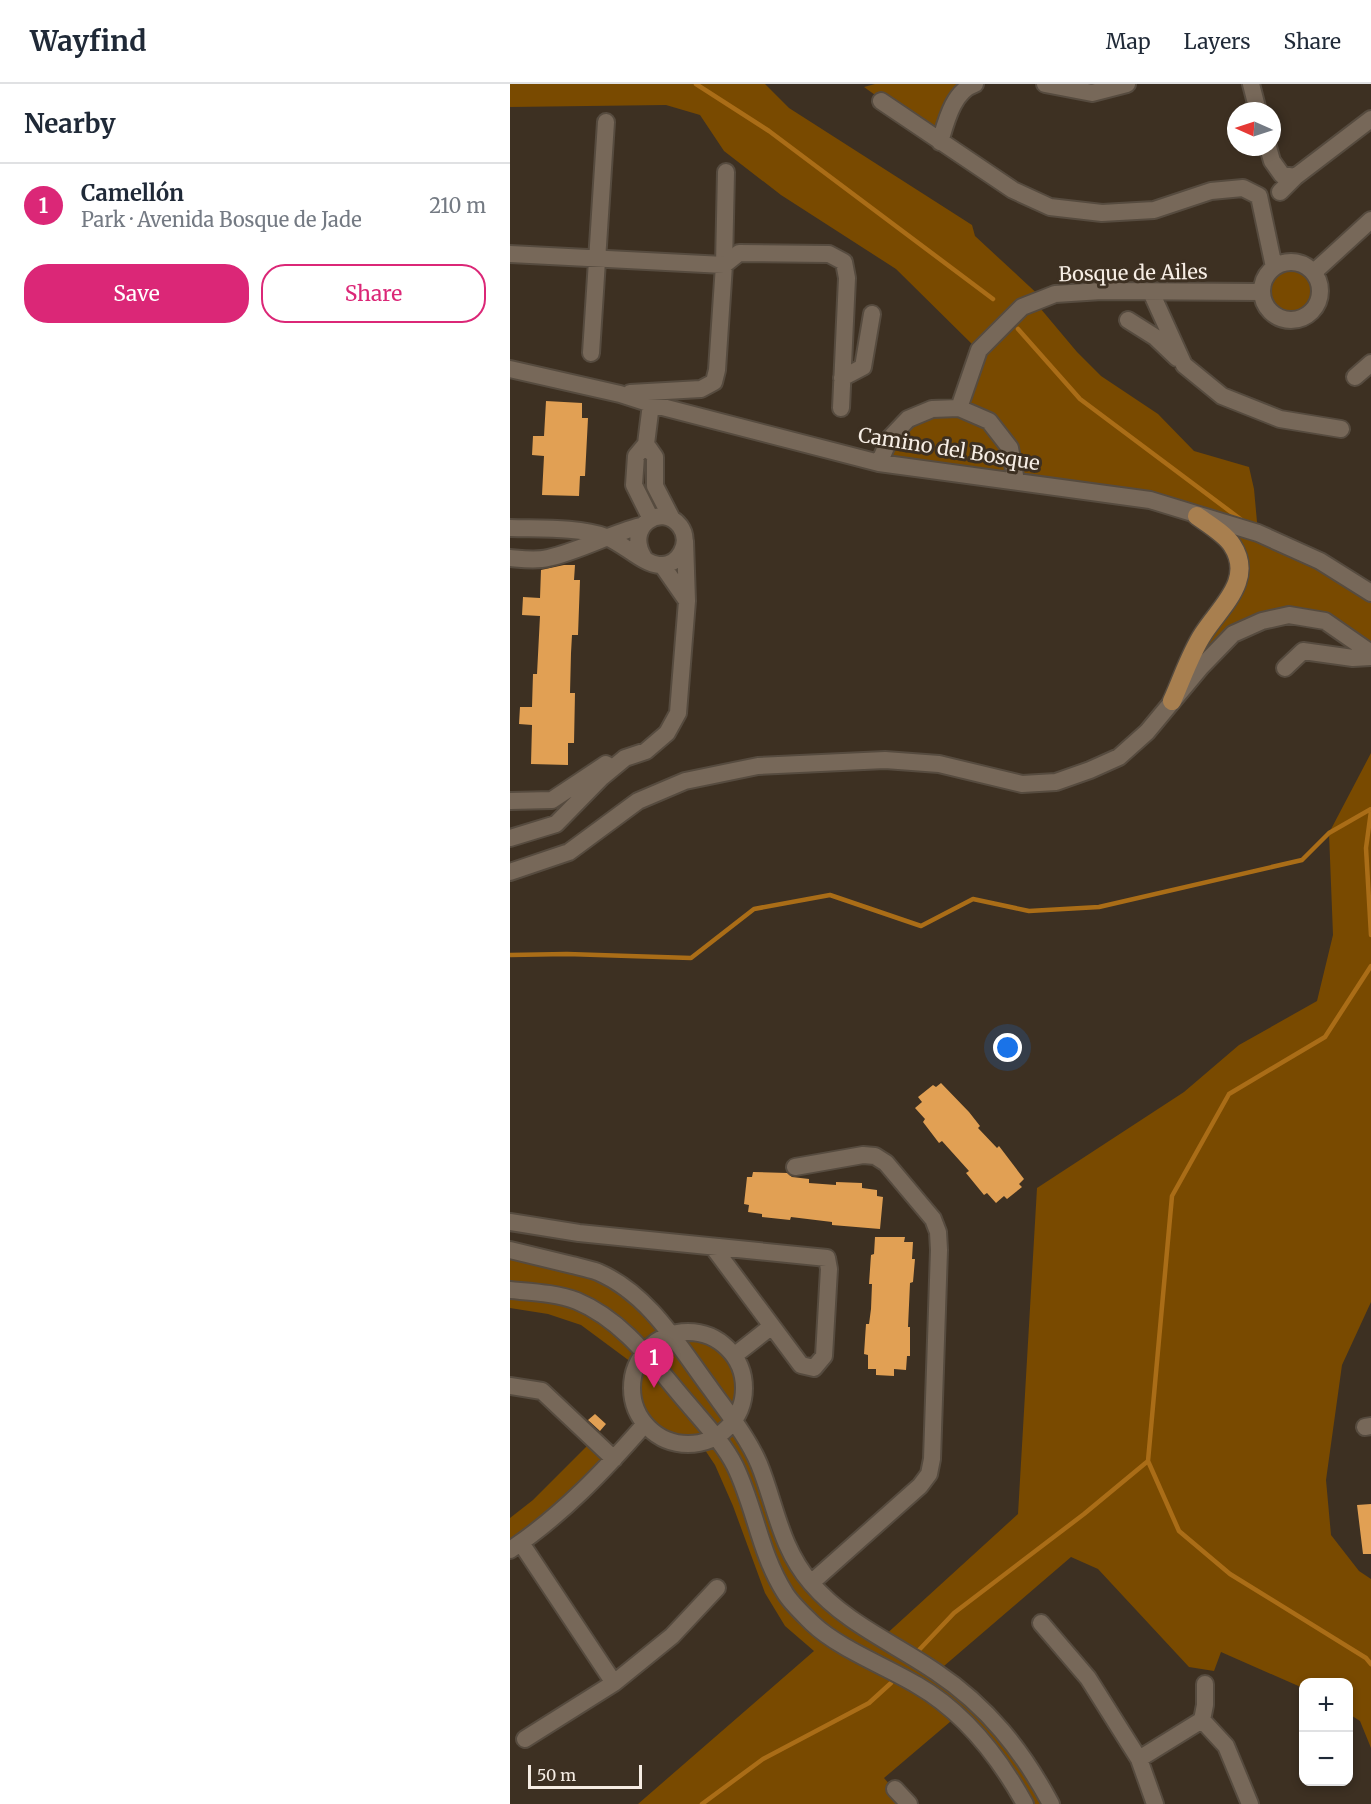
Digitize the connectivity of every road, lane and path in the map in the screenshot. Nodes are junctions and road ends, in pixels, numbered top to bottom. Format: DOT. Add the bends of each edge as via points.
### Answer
graph roads {
  1 [pos="975,84"];
  2 [pos="1045,84"];
  3 [pos="1127,84"];
  4 [pos="1251,84"];
  5 [pos="881,101"];
  6 [pos="1256,102"];
  7 [pos="1371,119"];
  8 [pos="606,122"];
  9 [pos="940,142"];
  10 [pos="1271,156"];
  11 [pos="726,172"];
  12 [pos="1295,177"];
  13 [pos="1280,192"];
  14 [pos="1371,220"];
  15 [pos="510,254"];
  16 [pos="598,259"];
  17 [pos="724,265"];
  18 [pos="1274,267"];
  19 [pos="1314,272"];
  20 [pos="1151,292"];
  21 [pos="1261,292"];
  22 [pos="872,314"];
  23 [pos="1128,321"];
  24 [pos="591,353"];
  25 [pos="1371,363"];
  26 [pos="1184,365"];
  27 [pos="510,369"];
  28 [pos="1355,377"];
  29 [pos="842,378"];
  30 [pos="620,394"];
  31 [pos="651,404"];
  32 [pos="841,408"];
  33 [pos="958,408"];
  34 [pos="1341,429"];
  35 [pos="646,444"];
  36 [pos="879,463"];
  37 [pos="1016,481"];
  38 [pos="1197,516"];
  39 [pos="672,519"];
  40 [pos="646,523"];
  41 [pos="510,528"];
  42 [pos="606,537"];
  43 [pos="685,541"];
  44 [pos="510,558"];
  45 [pos="644,558"];
  46 [pos="662,565"];
  47 [pos="1371,593"];
  48 [pos="687,601"];
  49 [pos="1371,655"];
  50 [pos="1285,668"];
  51 [pos="1172,701"];
  52 [pos="625,758"];
  53 [pos="510,801"];
  54 [pos="510,838"];
  55 [pos="510,872"];
  56 [pos="795,1167"];
  57 [pos="510,1222"];
  58 [pos="713,1247"];
  59 [pos="510,1250"];
  60 [pos="510,1290"];
  61 [pos="772,1326"];
  62 [pos="670,1333"];
  63 [pos="644,1352"];
  64 [pos="735,1354"];
  65 [pos="510,1386"];
  66 [pos="734,1422"];
  67 [pos="644,1425"];
  68 [pos="717,1438"];
  69 [pos="614,1459"];
  70 [pos="515,1547"];
  71 [pos="811,1583"];
  72 [pos="717,1588"];
  73 [pos="832,1605"];
  74 [pos="1041,1623"];
  75 [pos="814,1624"];
  76 [pos="614,1683"];
  77 [pos="1205,1684"];
  78 [pos="1203,1720"];
  79 [pos="525,1739"];
  80 [pos="1139,1759"];
  81 [pos="895,1789"];
  82 [pos="909,1804"];
  83 [pos="1025,1804"];
  84 [pos="1051,1804"];
  85 [pos="1155,1804"];
  86 [pos="1250,1804"];
  1 -- 9 [label="street" via="967,86 949,111"];
  2 -- 3 [label="street" via="1092,93"];
  4 -- 6 [label="street"];
  5 -- 9 [label="street"];
  7 -- 12 [label="street"];
  8 -- 16 [label="street"];
  9 -- 18 [label="street" via="1012,190 1050,207 1102,213 1154,210 1211,191 1243,188 1258,196"];
  10 -- 12 [label="street" via="1282,175"];
  11 -- 17 [label="street"];
  12 -- 13 [label="street"];
  14 -- 19 [label="street"];
  15 -- 16 [label="street"];
  16 -- 17 [label="street"];
  16 -- 24 [label="street"];
  17 -- 29 [label="street" via="739,254 829,254 844,262 847,278"];
  17 -- 30 [label="street" via="714,382 700,389"];
  18 -- 19 [label="street" via="1295,263"];
  18 -- 21 [label="street" via="1264,278"];
  19 -- 21 [label="street" via="1321,290 1316,308 1302,320 1283,321 1268,310"];
  20 -- 21 [label="street, Bosque de Ailes"];
  20 -- 26 [label="street"];
  20 -- 33 [label="street, Bosque de Ailes" via="1055,294 1022,307 979,350"];
  22 -- 29 [label="street" via="863,367"];
  23 -- 26 [label="street" via="1155,337"];
  25 -- 28 [label="street"];
  26 -- 34 [label="street" via="1222,396 1280,419"];
  27 -- 30 [label="street, Camino del Bosque"];
  29 -- 32 [label="street"];
  30 -- 31 [label="street, Camino del Bosque"];
  31 -- 35 [label="street"];
  31 -- 36 [label="street, Camino del Bosque"];
  33 -- 36 [label="street" via="932,409 908,419 890,438"];
  33 -- 37 [label="street" via="989,421 1010,448"];
  35 -- 39 [label="street" via="655,457 655,486"];
  35 -- 40 [label="street" via="636,456 634,485"];
  36 -- 37 [label="street, Camino del Bosque"];
  37 -- 38 [label="street, Camino del Bosque" via="1150,500"];
  38 -- 47 [label="street, Camino del Bosque" via="1258,533 1320,561"];
  38 -- 51 [label="main road" via="1232,544 1240,561 1240,576 1233,594 1203,634"];
  39 -- 40 [label="street" via="662,517"];
  39 -- 43 [label="street" via="684,533"];
  40 -- 42 [label="street"];
  40 -- 45 [label="street" via="637,537"];
  41 -- 42 [label="street" via="588,532"];
  42 -- 44 [label="street" via="545,559"];
  42 -- 45 [label="street"];
  43 -- 46 [label="street" via="678,558"];
  43 -- 48 [label="street"];
  45 -- 46 [label="street"];
  46 -- 48 [label="street"];
  48 -- 52 [label="street" via="678,713 667,733 646,751"];
  49 -- 50 [label="street" via="1343,657 1303,651"];
  49 -- 51 [label="street" via="1325,621 1289,615 1262,621 1233,633"];
  51 -- 55 [label="street" via="1147,732 1119,757 1056,782 1022,784 939,764 885,760 758,766 685,781 638,801 569,852"];
  52 -- 53 [label="street" via="602,765 552,800"];
  52 -- 54 [label="street" via="556,824"];
  56 -- 71 [label="street" via="876,1156 933,1219 939,1250 929,1474"];
  57 -- 58 [label="street"];
  58 -- 61 [label="street"];
  58 -- 61 [label="street" via="826,1258 829,1269 824,1356 814,1368 801,1365"];
  59 -- 62 [label="street" via="597,1272 643,1302"];
  60 -- 63 [label="street" via="576,1301 611,1320"];
  61 -- 64 [label="street"];
  62 -- 63 [label="street"];
  62 -- 64 [label="street" via="699,1331 725,1343"];
  62 -- 66 [label="street"];
  63 -- 67 [label="street" via="633,1375 633,1401"];
  63 -- 68 [label="street"];
  64 -- 66 [label="street" via="742,1367 745,1395"];
  65 -- 69 [label="street" via="542,1391"];
  66 -- 68 [label="street"];
  66 -- 71 [label="street" via="752,1448 768,1486 782,1537"];
  67 -- 68 [label="street" via="665,1441 691,1445"];
  67 -- 69 [label="street"];
  68 -- 75 [label="street" via="735,1466 785,1594"];
  69 -- 70 [label="street" via="571,1502"];
  70 -- 76 [label="street"];
  71 -- 73 [label="street"];
  72 -- 76 [label="street" via="672,1636"];
  73 -- 75 [label="street"];
  73 -- 84 [label="street" via="937,1672 975,1702 1032,1769"];
  74 -- 80 [label="street" via="1088,1678"];
  75 -- 83 [label="street" via="945,1703 990,1750"];
  76 -- 79 [label="street"];
  77 -- 78 [label="street"];
  78 -- 80 [label="street"];
  78 -- 86 [label="street" via="1226,1746"];
  80 -- 85 [label="street"];
  81 -- 82 [label="street"];
}
